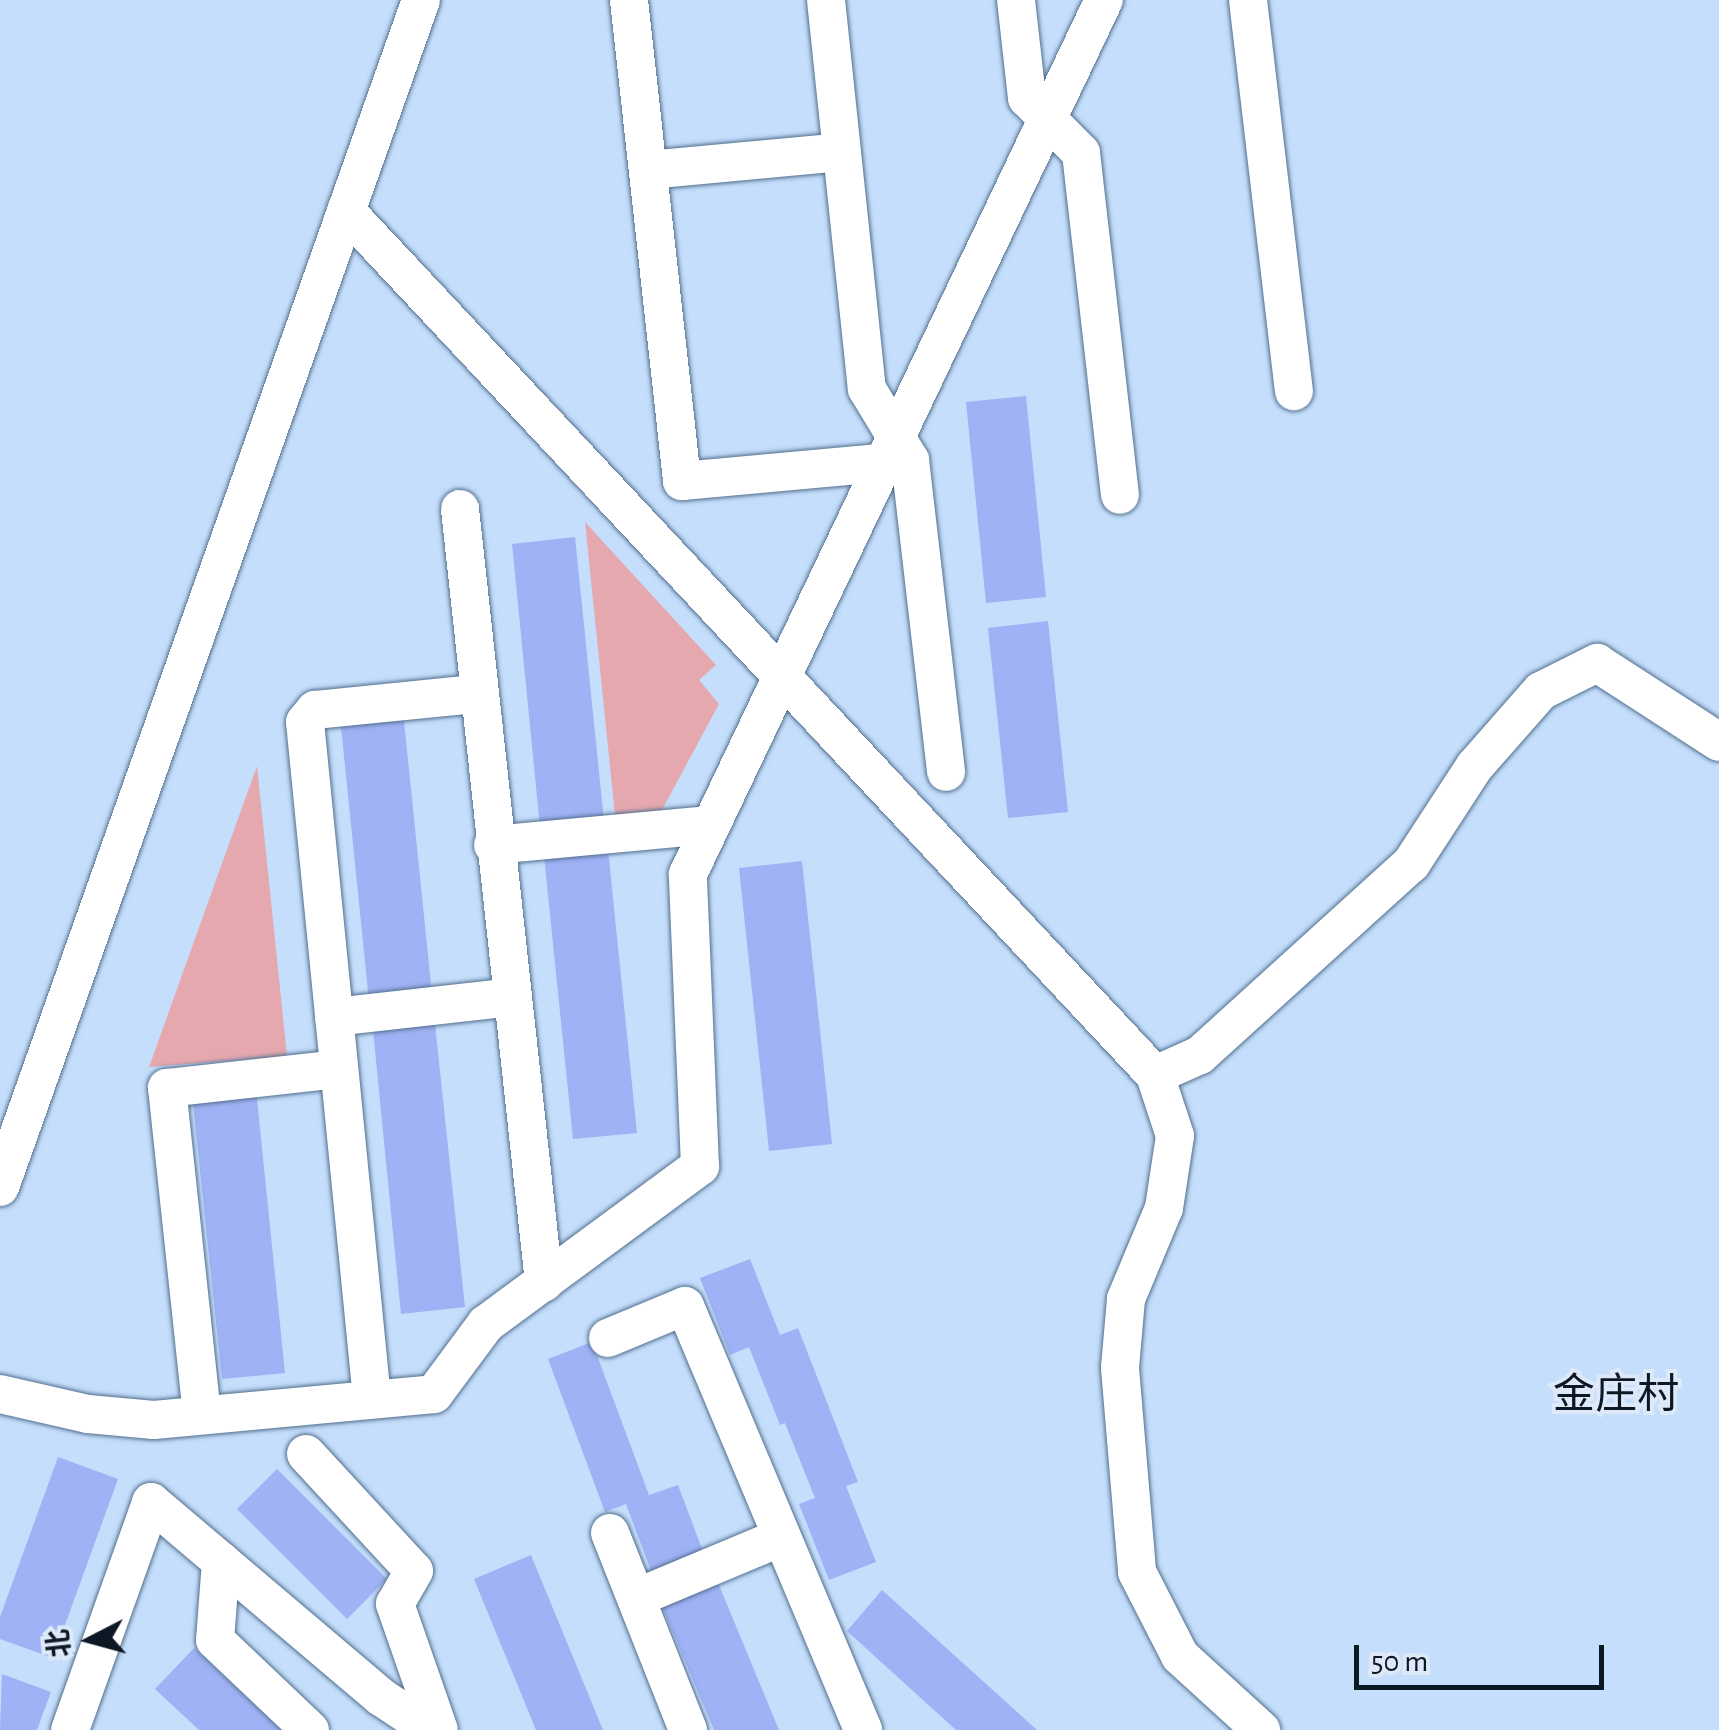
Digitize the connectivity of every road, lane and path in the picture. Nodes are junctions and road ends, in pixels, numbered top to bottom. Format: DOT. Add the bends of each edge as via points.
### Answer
graph roads {
  1 [pos="420,0"];
  2 [pos="629,0"];
  3 [pos="826,0"];
  4 [pos="1016,0"];
  5 [pos="1104,0"];
  6 [pos="1248,0"];
  7 [pos="1045,123"];
  8 [pos="841,152"];
  9 [pos="648,170"];
  10 [pos="346,212"];
  11 [pos="1294,391"];
  12 [pos="886,451"];
  13 [pos="1120,494"];
  14 [pos="460,509"];
  15 [pos="777,676"];
  16 [pos="476,694"];
  17 [pos="1719,742"];
  18 [pos="946,772"];
  19 [pos="710,825"];
  20 [pos="493,844"];
  21 [pos="511,998"];
  22 [pos="334,1017"];
  23 [pos="338,1070"];
  24 [pos="1156,1074"];
  25 [pos="0,1186"];
  26 [pos="544,1282"];
  27 [pos="608,1338"];
  28 [pos="0,1394"];
  29 [pos="372,1399"];
  30 [pos="202,1415"];
  31 [pos="306,1454"];
  32 [pos="610,1533"];
  33 [pos="782,1537"];
  34 [pos="221,1561"];
  35 [pos="636,1598"];
  36 [pos="70,1730"];
  37 [pos="310,1730"];
  38 [pos="430,1730"];
  39 [pos="439,1730"];
  40 [pos="688,1730"];
  41 [pos="863,1730"];
  42 [pos="1261,1730"];
  1 -- 10 [label="street"];
  2 -- 9 [label="street"];
  3 -- 8 [label="street"];
  4 -- 7 [label="street" via="1027,98"];
  5 -- 7 [label="street"];
  6 -- 11 [label="street"];
  7 -- 12 [label="street"];
  7 -- 13 [label="street" via="1081,153"];
  8 -- 9 [label="street"];
  8 -- 12 [label="street" via="867,389"];
  9 -- 12 [label="street" via="682,481"];
  10 -- 15 [label="street"];
  10 -- 25 [label="street"];
  12 -- 15 [label="street"];
  12 -- 18 [label="street" via="910,460"];
  14 -- 16 [label="street"];
  15 -- 19 [label="street"];
  15 -- 24 [label="street"];
  16 -- 20 [label="street"];
  16 -- 22 [label="street" via="314,710 305,722"];
  17 -- 24 [label="street" via="1597,663 1541,691 1475,766 1411,864 1200,1055"];
  19 -- 20 [label="street"];
  19 -- 26 [label="street" via="688,874 700,1166"];
  20 -- 21 [label="street"];
  21 -- 22 [label="street"];
  21 -- 26 [label="street"];
  22 -- 23 [label="street"];
  23 -- 29 [label="street"];
  23 -- 30 [label="street" via="166,1088"];
  24 -- 42 [label="street" via="1174,1136 1164,1208 1126,1299 1120,1368 1137,1572 1180,1656"];
  26 -- 29 [label="street" via="486,1324 434,1394"];
  27 -- 33 [label="street" via="685,1306"];
  28 -- 30 [label="street" via="88,1414 154,1420"];
  29 -- 30 [label="street"];
  31 -- 39 [label="street" via="414,1571 395,1604"];
  32 -- 35 [label="street"];
  33 -- 35 [label="street"];
  33 -- 41 [label="street"];
  34 -- 36 [label="street" via="150,1502"];
  34 -- 37 [label="street" via="215,1640"];
  34 -- 38 [label="street" via="380,1697"];
  35 -- 40 [label="street"];
}
